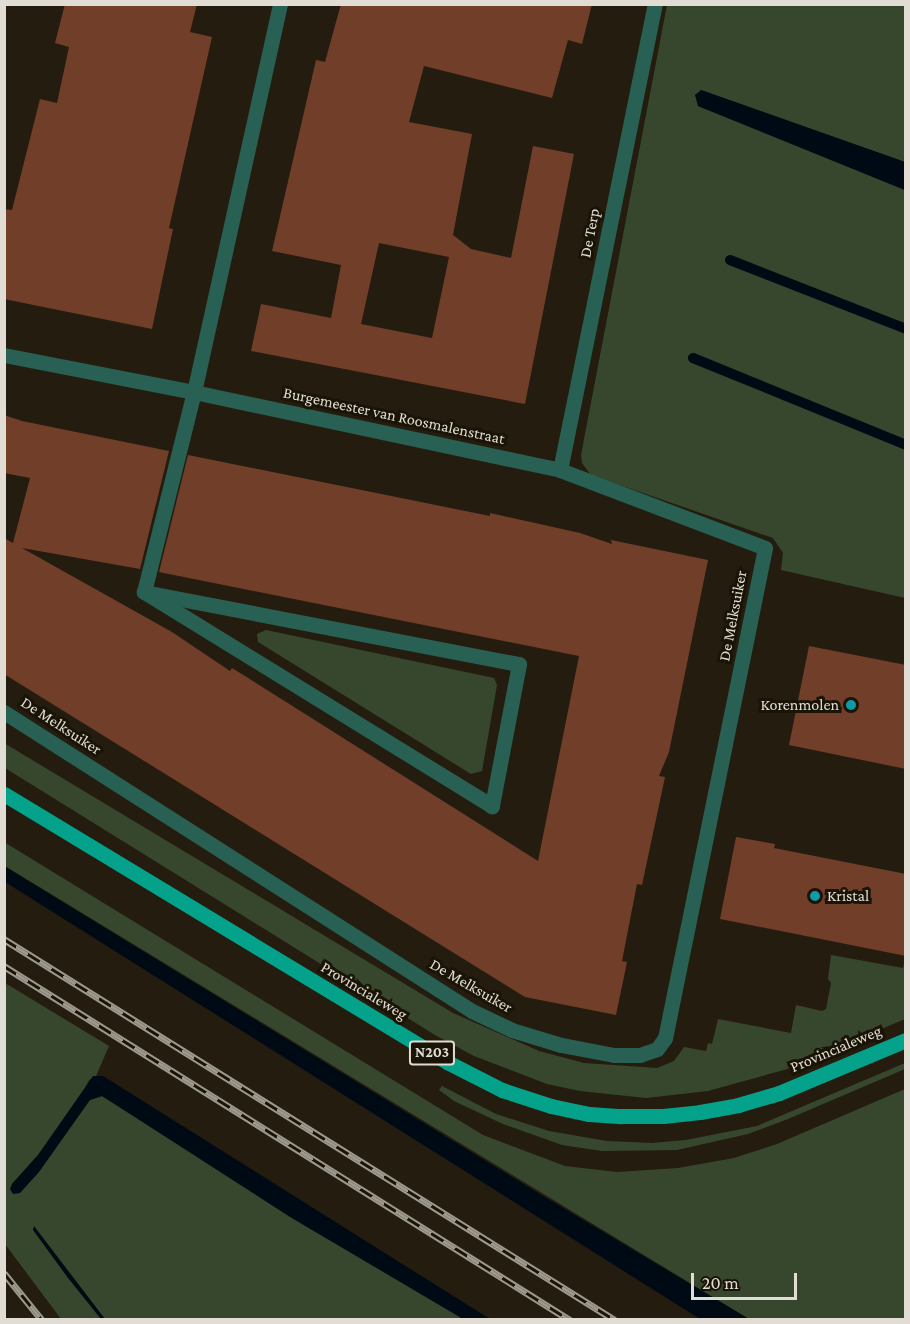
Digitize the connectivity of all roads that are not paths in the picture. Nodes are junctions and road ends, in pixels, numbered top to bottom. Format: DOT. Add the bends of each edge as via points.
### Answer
graph roads {
  1 [pos="280,4"];
  2 [pos="655,4"];
  3 [pos="4,355"];
  4 [pos="194,392"];
  5 [pos="560,470"];
  6 [pos="765,548"];
  7 [pos="144,592"];
  8 [pos="4,712"];
  9 [pos="4,794"];
  10 [pos="906,1040"];
  1 -- 4 [label="street"];
  2 -- 5 [label="street, De Terp"];
  3 -- 4 [label="street, Burgemeester van Roosmalenstraat"];
  4 -- 5 [label="street, Burgemeester van Roosmalenstraat"];
  4 -- 7 [label="street"];
  5 -- 6 [label="street, Burgemeester van Roosmalenstraat"];
  6 -- 8 [label="street, De Melksuiker" via="665,1038 657,1049 640,1055 581,1050 512,1030 472,1011"];
  7 -- 7 [label="street" via="519,664 492,806 154,598"];
  9 -- 10 [label="main road, Provincialeweg / N203" via="447,1062 502,1090 551,1106 621,1116 700,1112 779,1093"];
}
